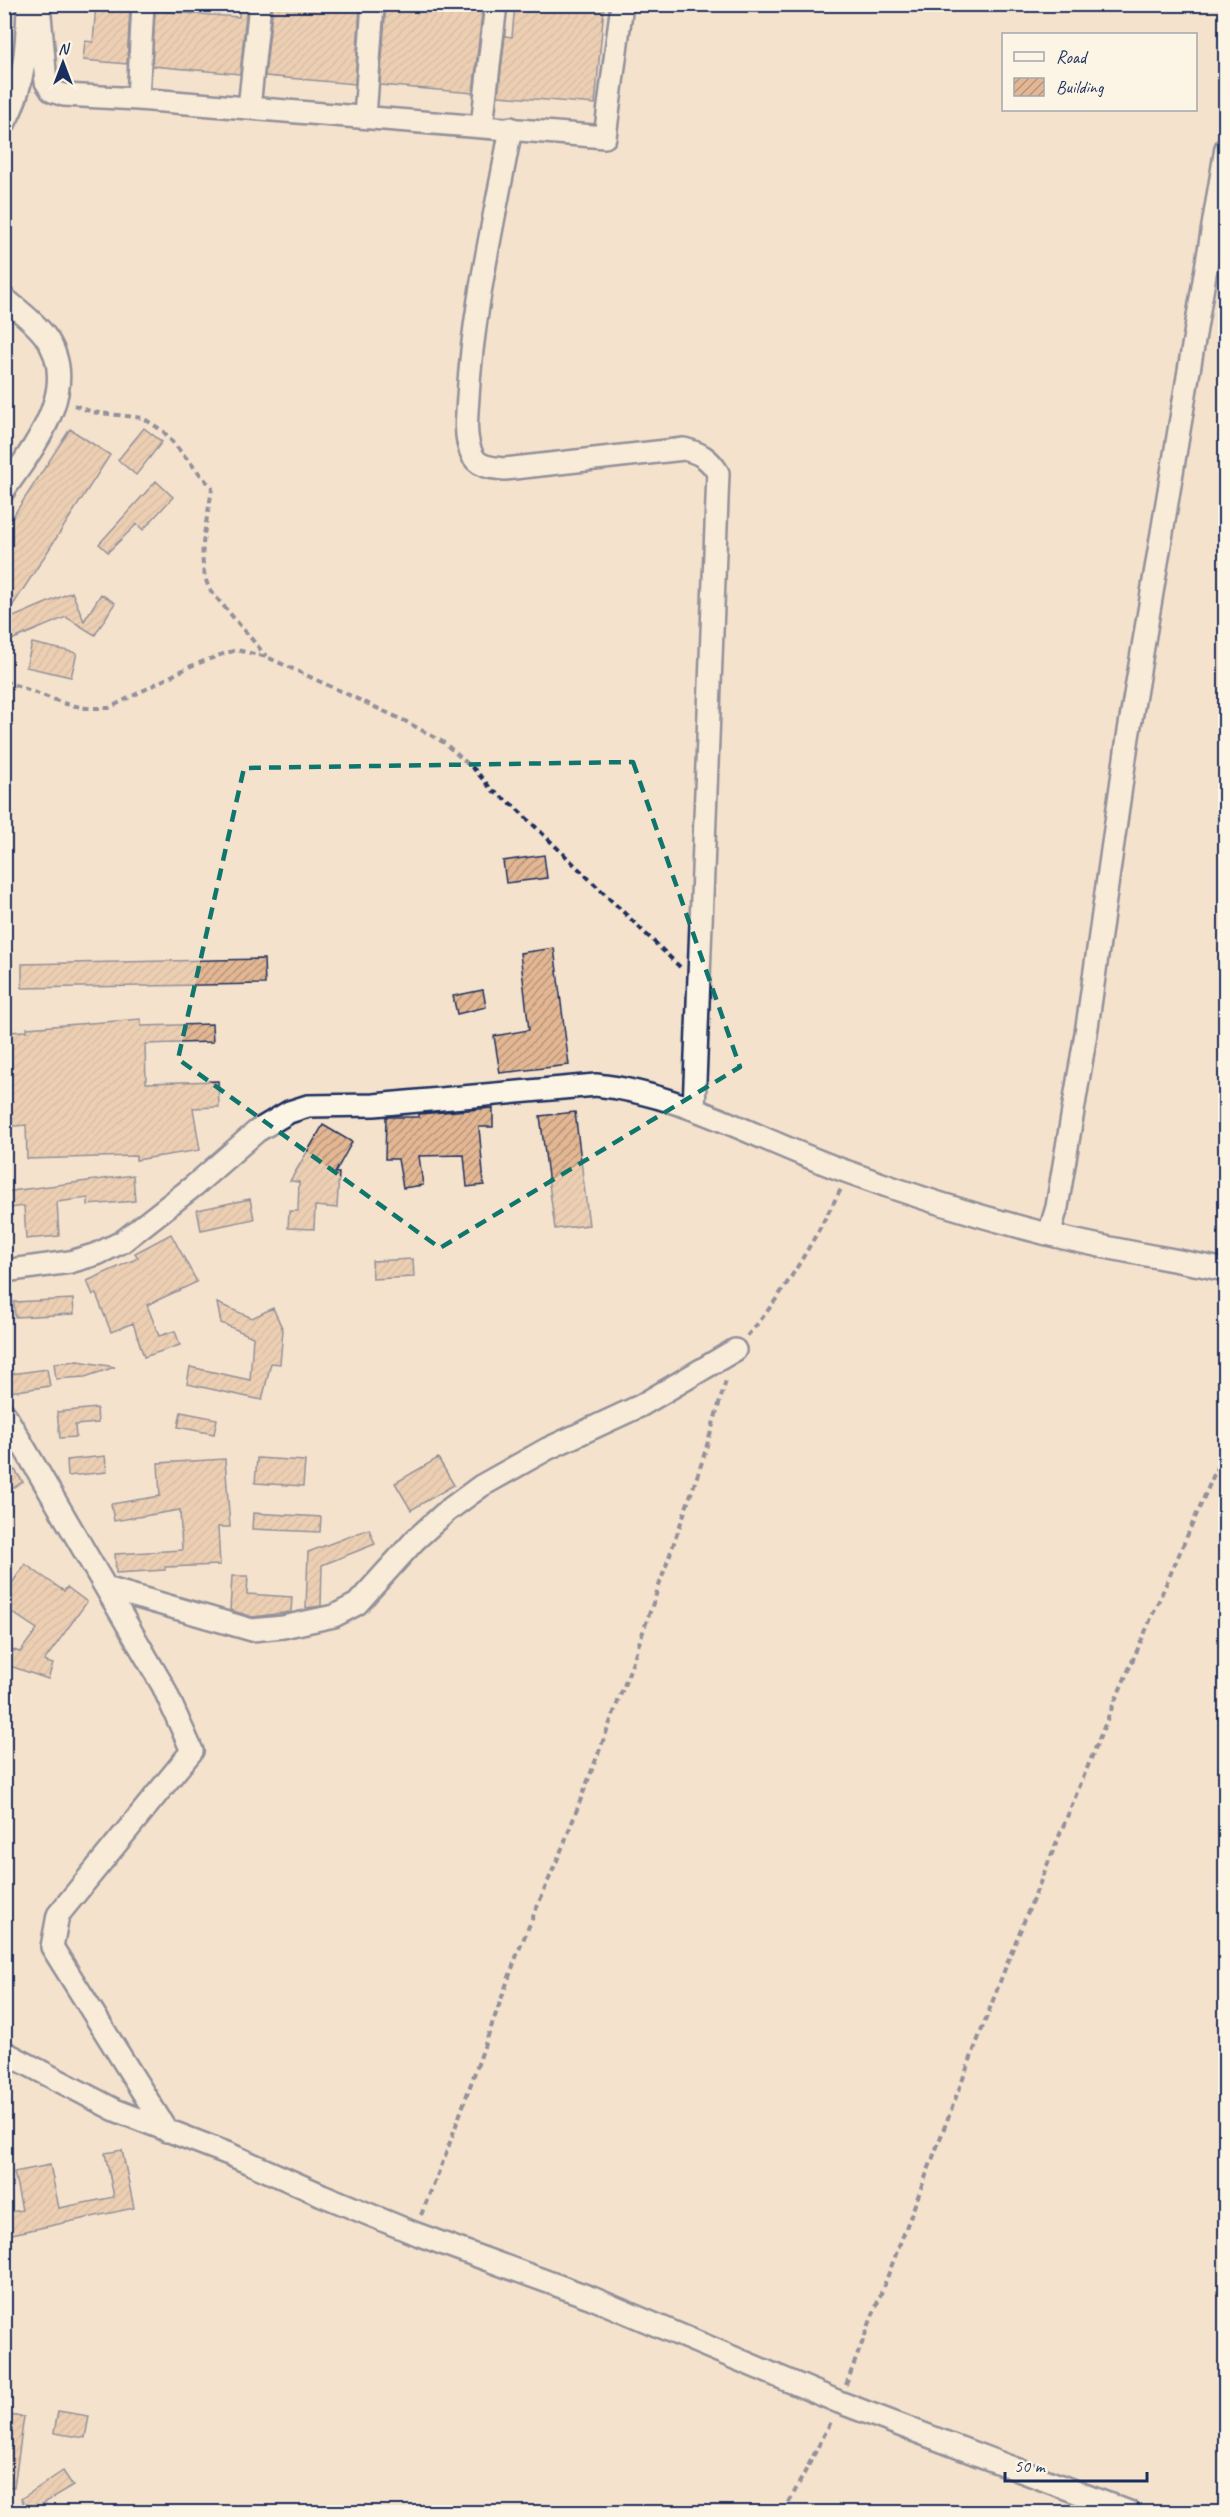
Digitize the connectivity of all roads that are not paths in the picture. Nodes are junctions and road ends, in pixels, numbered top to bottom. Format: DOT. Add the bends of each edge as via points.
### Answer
graph roads {
  1 [pos="28,4"];
  2 [pos="39,4"];
  3 [pos="143,4"];
  4 [pos="260,4"];
  5 [pos="373,4"];
  6 [pos="496,4"];
  7 [pos="622,4"];
  8 [pos="138,99"];
  9 [pos="249,108"];
  10 [pos="365,117"];
  11 [pos="4,124"];
  12 [pos="482,126"];
  13 [pos="511,128"];
  14 [pos="1226,148"];
  15 [pos="4,298"];
  16 [pos="4,490"];
  17 [pos="694,1109"];
  18 [pos="1049,1234"];
  19 [pos="1226,1270"];
  20 [pos="4,1271"];
  21 [pos="735,1350"];
  22 [pos="4,1413"];
  23 [pos="106,1588"];
  24 [pos="4,2052"];
  25 [pos="167,2131"];
  26 [pos="1129,2512"];
  1 -- 11 [label="street" via="25,59 19,88"];
  2 -- 8 [label="street" via="46,82 52,91"];
  3 -- 8 [label="street"];
  4 -- 9 [label="street"];
  5 -- 10 [label="street"];
  6 -- 12 [label="street"];
  7 -- 13 [label="street" via="605,137"];
  8 -- 9 [label="street"];
  9 -- 10 [label="street"];
  10 -- 12 [label="street"];
  12 -- 13 [label="street"];
  13 -- 17 [label="street" via="475,327 467,424 471,453 479,464 505,469 684,449 711,461 718,473"];
  14 -- 18 [label="street" via="1129,726 1083,1050"];
  15 -- 16 [label="street" via="46,337 58,372 58,391 51,414"];
  17 -- 18 [label="street" via="850,1173 944,1205"];
  17 -- 20 [label="street" via="628,1088 596,1085 374,1105 308,1106 257,1131 122,1242 70,1262"];
  18 -- 19 [label="street"];
  21 -- 23 [label="street" via="640,1406 481,1486 415,1540 357,1604 334,1616 252,1630"];
  22 -- 23 [label="street"];
  23 -- 25 [label="street" via="163,1686 192,1751 58,1915 52,1947"];
  24 -- 25 [label="street" via="115,2110"];
  25 -- 26 [label="street" via="414,2233 592,2298 839,2402"];
}
